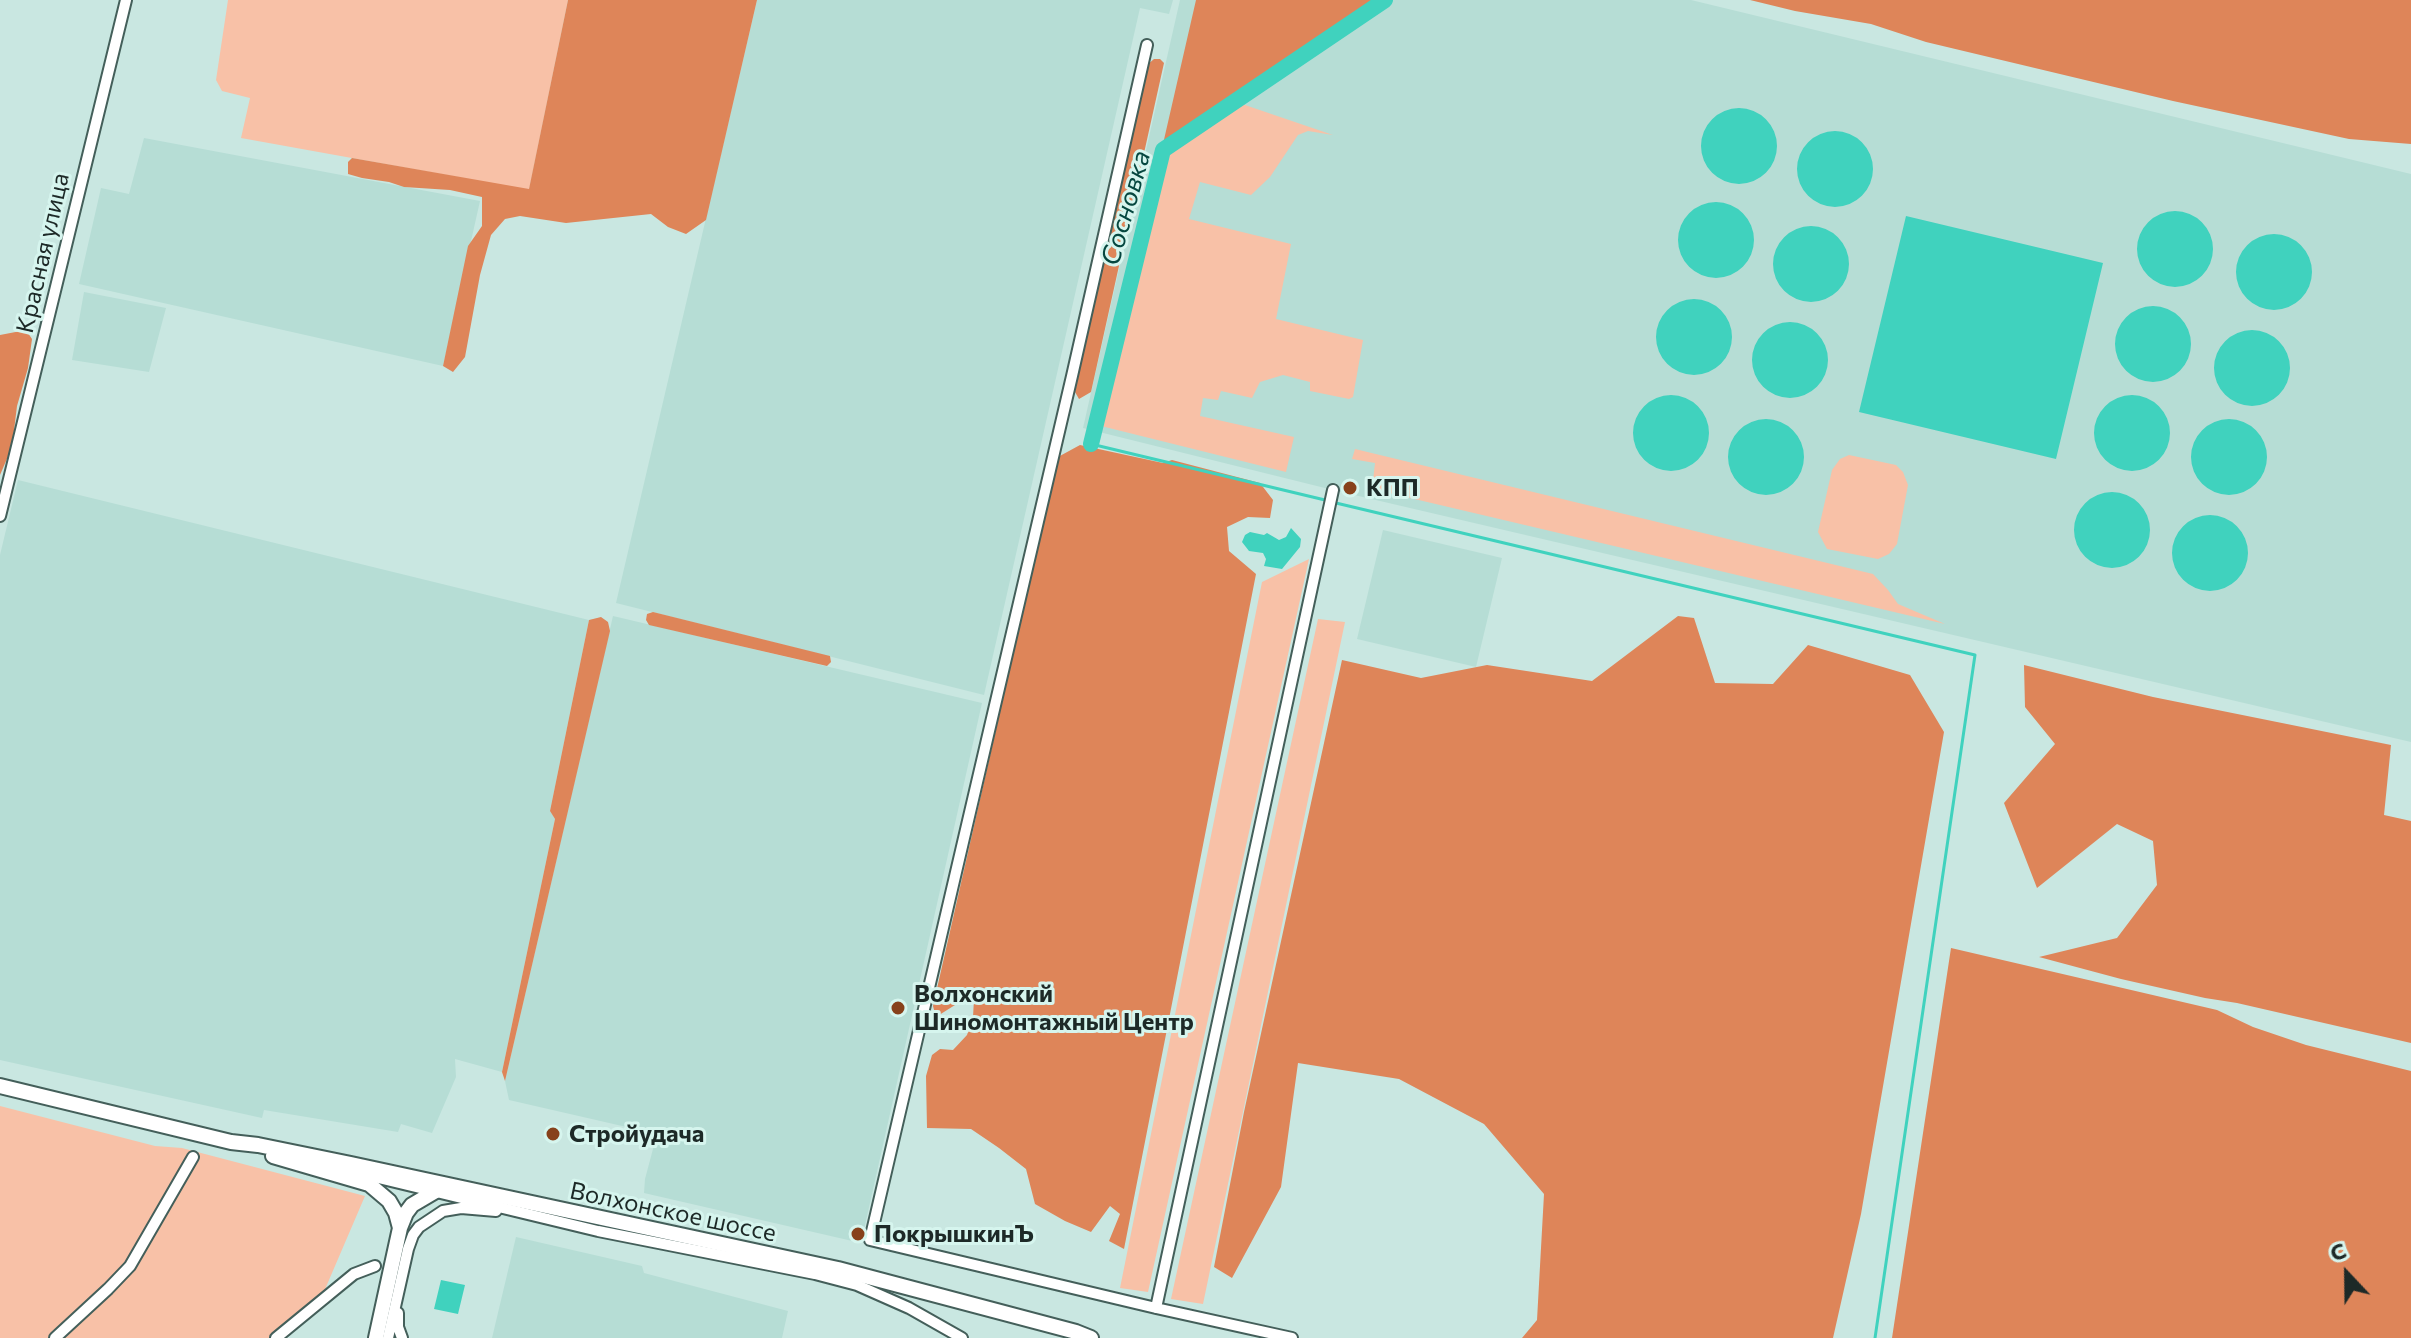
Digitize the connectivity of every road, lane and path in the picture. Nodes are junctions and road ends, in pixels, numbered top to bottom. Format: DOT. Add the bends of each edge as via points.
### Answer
graph roads {
  1 [pos="126,0"];
  2 [pos="1147,45"];
  3 [pos="1333,490"];
  4 [pos="0,516"];
  5 [pos="0,1086"];
  6 [pos="231,1142"];
  7 [pos="193,1157"];
  8 [pos="283,1159"];
  9 [pos="441,1188"];
  10 [pos="544,1218"];
  11 [pos="400,1228"];
  12 [pos="375,1266"];
  13 [pos="389,1279"];
  14 [pos="397,1299"];
  15 [pos="1156,1308"];
  16 [pos="1076,1332"];
  17 [pos="55,1338"];
  18 [pos="276,1338"];
  19 [pos="365,1338"];
  20 [pos="376,1338"];
  21 [pos="388,1338"];
  22 [pos="402,1338"];
  23 [pos="962,1338"];
  24 [pos="1091,1338"];
  25 [pos="1104,1338"];
  26 [pos="1292,1338"];
  1 -- 4 [label="street, Красная улица"];
  2 -- 15 [label="street" via="870,1240"];
  3 -- 15 [label="street"];
  5 -- 6 [label="main road, Волхонское шоссе"];
  6 -- 8 [label="main road, Волхонское шоссе"];
  6 -- 9 [label="main road, Волхонское шоссе"];
  7 -- 17 [label="street" via="130,1266"];
  8 -- 9 [label="street, Волхонское шоссе"];
  8 -- 11 [label="main road" via="369,1184 389,1201"];
  9 -- 10 [label="street, Волхонское шоссе"];
  9 -- 11 [label="main road" via="412,1205"];
  9 -- 16 [label="main road, Волхонское шоссе" via="838,1269"];
  10 -- 14 [label="street" via="479,1209 434,1215 413,1235"];
  10 -- 23 [label="street, Волхонское шоссе" via="857,1285"];
  11 -- 13 [label="main road"];
  12 -- 18 [label="street" via="354,1274"];
  13 -- 19 [label="main road"];
  13 -- 20 [label="main road"];
  14 -- 21 [label="street"];
  14 -- 22 [label="street"];
  15 -- 26 [label="street"];
  16 -- 24 [label="main road"];
  16 -- 25 [label="street, Волхонское шоссе"];
}
